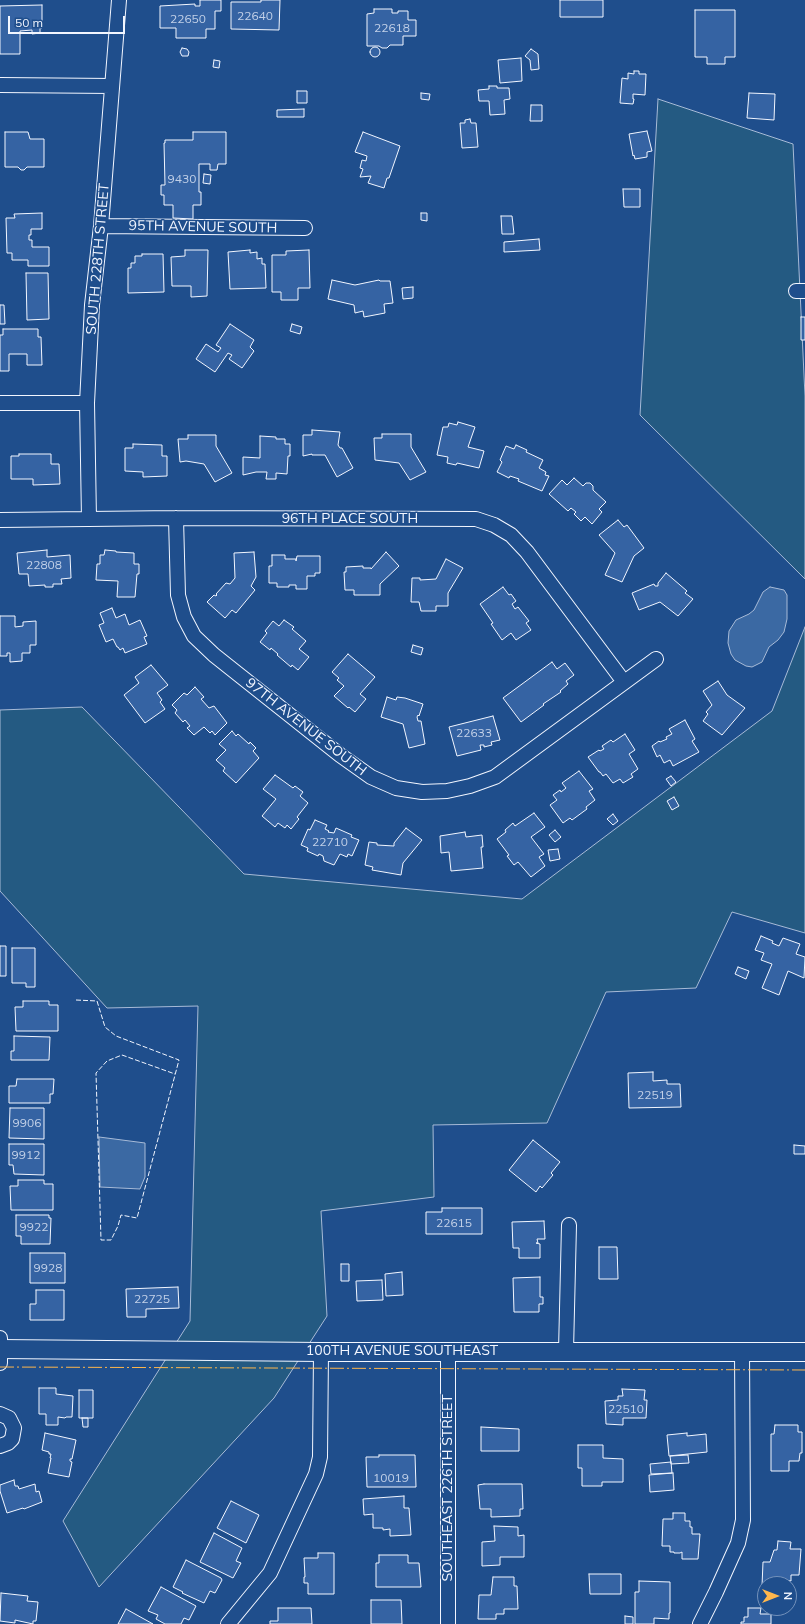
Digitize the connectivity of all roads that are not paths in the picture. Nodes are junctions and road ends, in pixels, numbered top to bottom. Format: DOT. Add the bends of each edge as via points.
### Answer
graph roads {
  1 [pos="119,0"];
  2 [pos="0,85"];
  3 [pos="112,86"];
  4 [pos="101,226"];
  5 [pos="304,228"];
  6 [pos="0,403"];
  7 [pos="87,403"];
  8 [pos="176,518"];
  9 [pos="89,519"];
  10 [pos="0,520"];
  11 [pos="656,659"];
  12 [pos="624,682"];
  13 [pos="569,1225"];
  14 [pos="0,1338"];
  15 [pos="0,1349"];
  16 [pos="448,1351"];
  17 [pos="566,1351"];
  18 [pos="742,1351"];
  19 [pos="322,1352"];
  20 [pos="805,1352"];
  21 [pos="0,1363"];
  22 [pos="0,1414"];
  23 [pos="0,1446"];
  24 [pos="228,1624"];
  25 [pos="448,1624"];
  26 [pos="700,1624"];
  1 -- 3 [label="street, SOUTH 228TH STREET"];
  2 -- 3 [label="street"];
  3 -- 4 [label="street, SOUTH 228TH STREET"];
  4 -- 5 [label="street, 95TH AVENUE SOUTH"];
  4 -- 7 [label="street, SOUTH 228TH STREET" via="92,306"];
  6 -- 7 [label="street"];
  7 -- 9 [label="street, SOUTH 228TH STREET"];
  8 -- 9 [label="street, 96TH PLACE SOUTH"];
  8 -- 12 [label="street, 96TH PLACE SOUTH" via="476,519 494,525 511,535 527,552"];
  8 -- 12 [label="street, 97TH AVENUE SOUTH" via="178,595 184,617 194,636 214,655 340,755 371,776 396,788 422,792 447,791 495,777"];
  9 -- 10 [label="street, 96TH PLACE SOUTH"];
  11 -- 12 [label="street, 97TH AVENUE SOUTH"];
  13 -- 17 [label="street"];
  14 -- 15 [label="street"];
  15 -- 19 [label="street, 100TH AVENUE SOUTHEAST"];
  15 -- 21 [label="street"];
  16 -- 17 [label="street, 100TH AVENUE SOUTHEAST"];
  16 -- 19 [label="street, 100TH AVENUE SOUTHEAST"];
  16 -- 25 [label="street, SOUTHEAST 226TH STREET"];
  17 -- 18 [label="street, 100TH AVENUE SOUTHEAST"];
  18 -- 20 [label="street, 100TH AVENUE SOUTHEAST"];
  18 -- 26 [label="street" via="743,1520 738,1543"];
  19 -- 24 [label="street" via="320,1457 316,1474 270,1573"];
  22 -- 23 [label="street" via="9,1418 14,1428 12,1439"];
}
